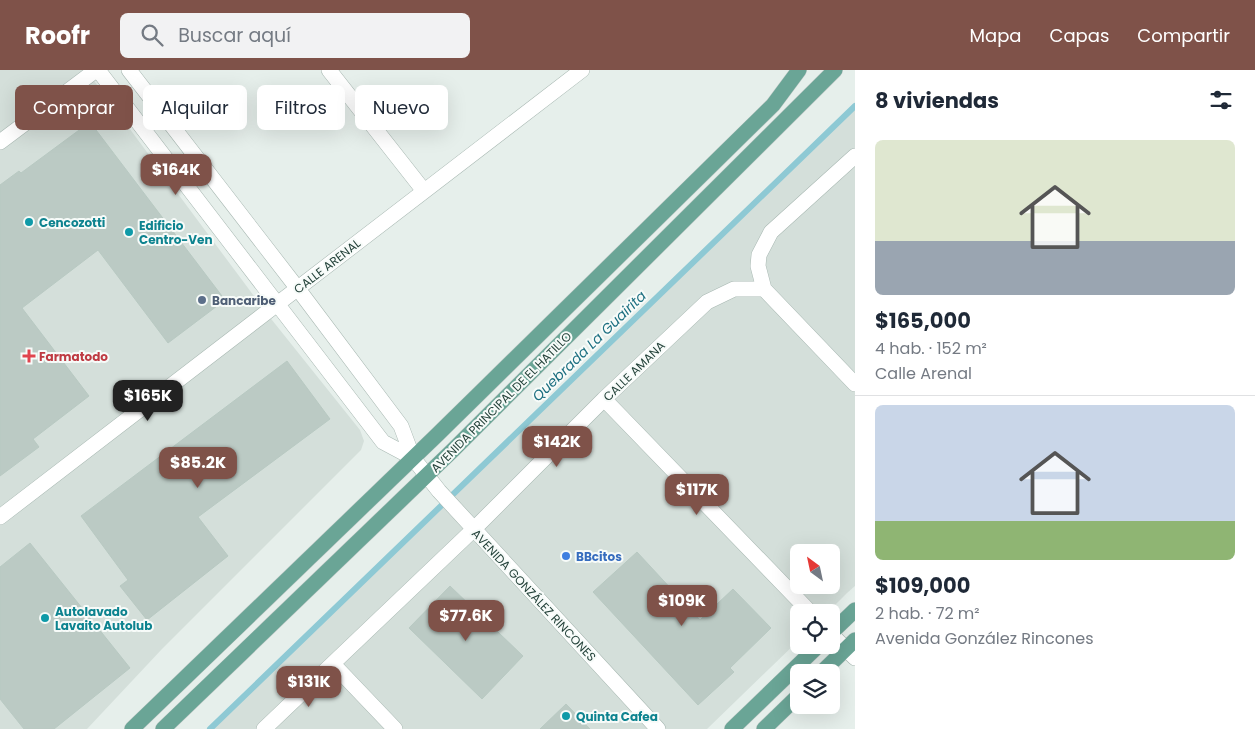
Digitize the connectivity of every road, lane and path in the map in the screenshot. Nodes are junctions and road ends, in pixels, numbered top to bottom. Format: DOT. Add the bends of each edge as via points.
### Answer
graph roads {
  1 [pos="97,70"];
  2 [pos="129,70"];
  3 [pos="329,70"];
  4 [pos="582,70"];
  5 [pos="799,70"];
  6 [pos="835,70"];
  7 [pos="0,142"];
  8 [pos="855,156"];
  9 [pos="424,191"];
  10 [pos="298,289"];
  11 [pos="764,289"];
  12 [pos="277,304"];
  13 [pos="855,384"];
  14 [pos="604,399"];
  15 [pos="413,458"];
  16 [pos="426,476"];
  17 [pos="0,517"];
  18 [pos="473,528"];
  19 [pos="802,604"];
  20 [pos="855,610"];
  21 [pos="840,625"];
  22 [pos="840,640"];
  23 [pos="852,649"];
  24 [pos="810,654"];
  25 [pos="333,664"];
  26 [pos="832,664"];
  27 [pos="790,704"];
  28 [pos="132,729"];
  29 [pos="163,729"];
  30 [pos="264,729"];
  31 [pos="395,729"];
  32 [pos="658,729"];
  33 [pos="732,729"];
  34 [pos="764,729"];
  1 -- 7 [label="street"];
  1 -- 12 [label="street, AVENIDA GONZÁLEZ RINCONES"];
  2 -- 10 [label="street, AVENIDA GONZÁLEZ RINCONES"];
  3 -- 9 [label="street"];
  4 -- 9 [label="street, CALLE ARENAL"];
  5 -- 15 [label="main road, AVENIDA PRINCIPAL DE EL HATILLO" via="773,106"];
  6 -- 16 [label="main road, AVENIDA PRINCIPAL DE EL HATILLO"];
  8 -- 11 [label="street" via="771,232 761,249 758,266"];
  9 -- 10 [label="street, CALLE ARENAL"];
  10 -- 12 [label="street, CALLE ARENAL"];
  10 -- 15 [label="street, AVENIDA GONZÁLEZ RINCONES" via="401,426"];
  11 -- 13 [label="street"];
  11 -- 14 [label="street, CALLE AMANA" via="734,290 707,302"];
  12 -- 15 [label="street, AVENIDA GONZÁLEZ RINCONES" via="383,442"];
  12 -- 17 [label="street, CALLE ARENAL"];
  14 -- 18 [label="street, CALLE AMANA"];
  14 -- 19 [label="street"];
  15 -- 16 [label="street, AVENIDA GONZÁLEZ RINCONES"];
  15 -- 28 [label="main road, AVENIDA PRINCIPAL DE EL HATILLO"];
  16 -- 18 [label="street, AVENIDA GONZÁLEZ RINCONES"];
  16 -- 29 [label="main road, AVENIDA PRINCIPAL DE EL HATILLO"];
  18 -- 25 [label="street, CALLE AMANA"];
  18 -- 32 [label="street, AVENIDA GONZÁLEZ RINCONES"];
  20 -- 21 [label="main road"];
  22 -- 23 [label="street"];
  23 -- 26 [label="main road"];
  24 -- 33 [label="main road"];
  25 -- 30 [label="street, CALLE AMANA"];
  25 -- 31 [label="street"];
  27 -- 34 [label="main road"];
}
